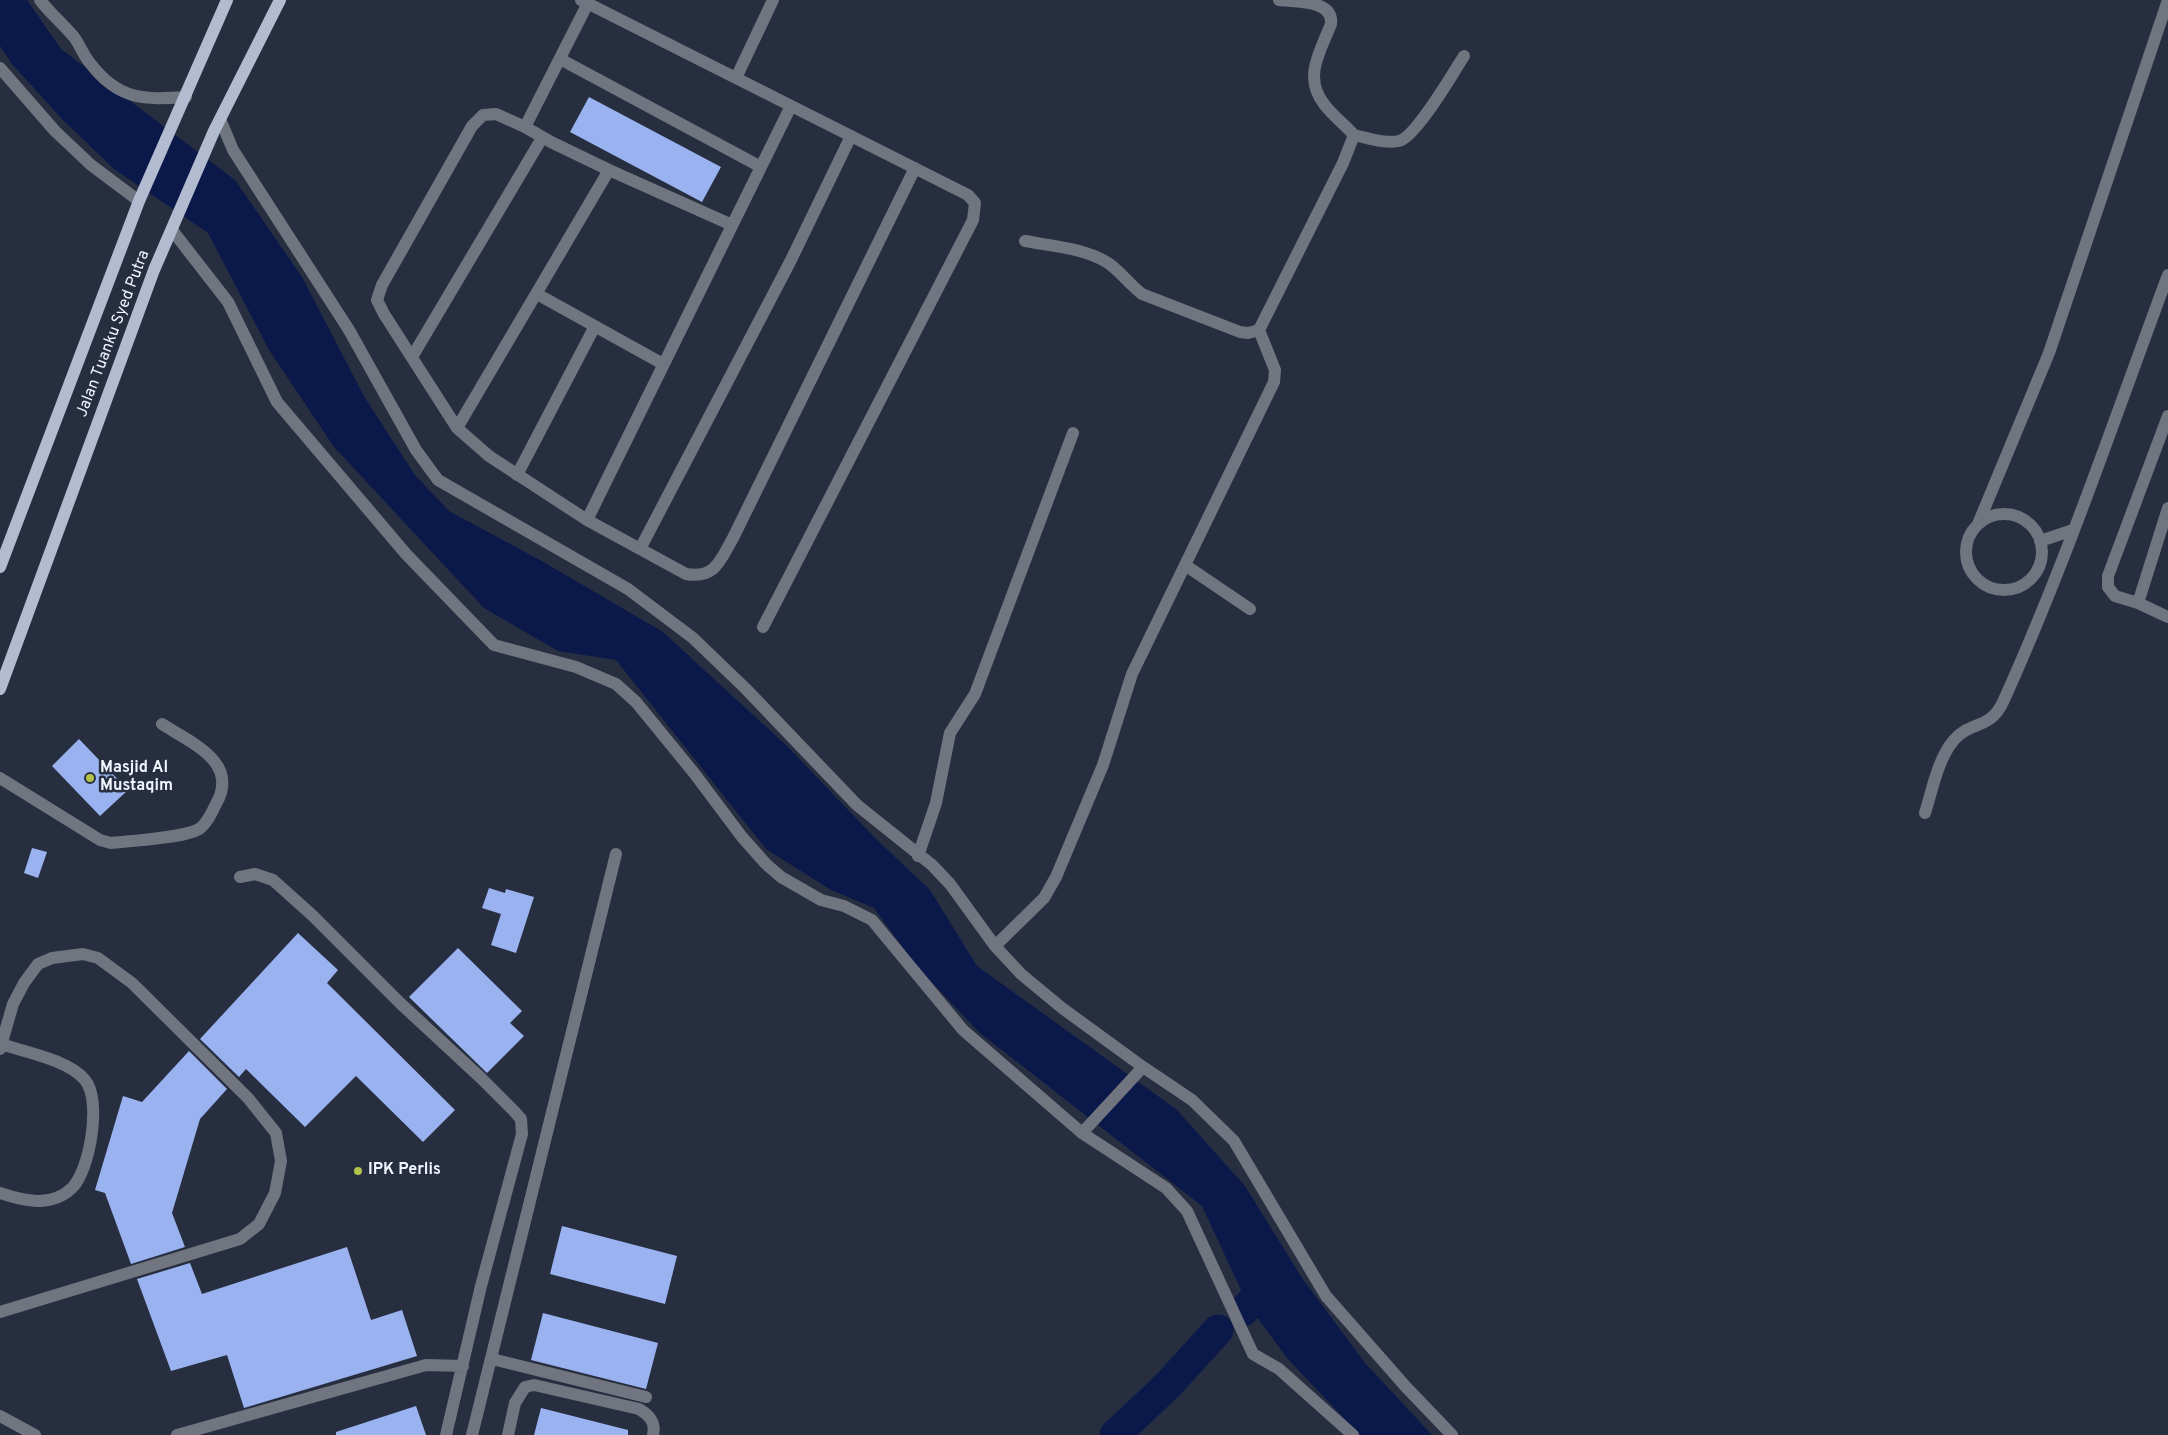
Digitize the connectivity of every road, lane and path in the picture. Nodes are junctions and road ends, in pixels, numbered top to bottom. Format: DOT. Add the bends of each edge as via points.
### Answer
graph roads {
  1 [pos="40,0"];
  2 [pos="228,0"];
  3 [pos="280,0"];
  4 [pos="773,0"];
  5 [pos="1279,0"];
  6 [pos="2168,0"];
  7 [pos="584,2"];
  8 [pos="1464,56"];
  9 [pos="560,59"];
  10 [pos="0,68"];
  11 [pos="736,78"];
  12 [pos="186,97"];
  13 [pos="791,106"];
  14 [pos="220,119"];
  15 [pos="525,127"];
  16 [pos="1354,135"];
  17 [pos="850,136"];
  18 [pos="542,138"];
  19 [pos="761,167"];
  20 [pos="915,168"];
  21 [pos="609,170"];
  22 [pos="141,196"];
  23 [pos="732,225"];
  24 [pos="172,230"];
  25 [pos="1025,241"];
  26 [pos="2168,274"];
  27 [pos="537,294"];
  28 [pos="595,326"];
  29 [pos="1259,330"];
  30 [pos="412,357"];
  31 [pos="663,364"];
  32 [pos="2168,416"];
  33 [pos="457,428"];
  34 [pos="1073,433"];
  35 [pos="517,475"];
  36 [pos="2168,508"];
  37 [pos="587,520"];
  38 [pos="1978,524"];
  39 [pos="2073,530"];
  40 [pos="2040,541"];
  41 [pos="640,549"];
  42 [pos="1186,565"];
  43 [pos="0,567"];
  44 [pos="2138,603"];
  45 [pos="1250,609"];
  46 [pos="2168,617"];
  47 [pos="763,626"];
  48 [pos="0,689"];
  49 [pos="162,724"];
  50 [pos="0,778"];
  51 [pos="1925,813"];
  52 [pos="616,854"];
  53 [pos="918,856"];
  54 [pos="240,877"];
  55 [pos="995,946"];
  56 [pos="1,1046"];
  57 [pos="1138,1072"];
  58 [pos="1087,1129"];
  59 [pos="0,1193"];
  60 [pos="0,1312"];
  61 [pos="492,1359"];
  62 [pos="463,1366"];
  63 [pos="646,1397"];
  64 [pos="0,1416"];
  65 [pos="35,1435"];
  66 [pos="177,1435"];
  67 [pos="446,1435"];
  68 [pos="472,1435"];
  69 [pos="508,1435"];
  70 [pos="654,1435"];
  71 [pos="1353,1435"];
  72 [pos="1452,1435"];
  1 -- 12 [label="street" via="74,38 89,63 129,95 149,100"];
  2 -- 12 [label="main road, Jalan Tuanku Syed Putra"];
  3 -- 14 [label="main road, Jalan Tuanku Syed Putra"];
  4 -- 11 [label="street"];
  5 -- 16 [label="street" via="1322,6 1329,10 1331,24 1312,80 1325,106"];
  6 -- 38 [label="street" via="2049,353"];
  7 -- 9 [label="street"];
  7 -- 11 [label="street"];
  8 -- 16 [label="street" via="1406,138 1382,141"];
  9 -- 15 [label="street"];
  9 -- 19 [label="street"];
  10 -- 22 [label="street" via="85,160"];
  11 -- 13 [label="street"];
  12 -- 22 [label="main road, Jalan Tuanku Syed Putra"];
  13 -- 17 [label="street"];
  13 -- 19 [label="street"];
  14 -- 24 [label="main road, Jalan Tuanku Syed Putra"];
  14 -- 53 [label="street" via="233,150 349,330 416,450 438,480 659,610 721,664 857,805"];
  15 -- 18 [label="street"];
  15 -- 30 [label="street" via="496,114 483,115 472,126 382,285 378,300"];
  16 -- 29 [label="street"];
  17 -- 20 [label="street"];
  17 -- 41 [label="street" via="790,262"];
  18 -- 21 [label="street"];
  18 -- 30 [label="street"];
  19 -- 23 [label="street"];
  20 -- 41 [label="street" via="717,565 709,574 686,574"];
  20 -- 47 [label="street" via="968,195 974,203 973,220"];
  21 -- 23 [label="street"];
  21 -- 27 [label="street"];
  22 -- 43 [label="main road, Jalan Tuanku Syed Putra"];
  23 -- 31 [label="street"];
  24 -- 48 [label="main road, Jalan Tuanku Syed Putra" via="154,270"];
  24 -- 58 [label="street" via="228,302 277,402 406,554 494,646 576,667 616,684 636,702 766,864 781,877 821,900 844,906 872,920 958,1025"];
  25 -- 29 [label="street" via="1097,257 1110,263 1128,284 1142,294 1240,332"];
  26 -- 39 [label="street"];
  27 -- 28 [label="street"];
  27 -- 33 [label="street"];
  28 -- 31 [label="street"];
  28 -- 35 [label="street"];
  29 -- 42 [label="street" via="1275,370 1274,382"];
  30 -- 33 [label="street"];
  31 -- 37 [label="street"];
  32 -- 44 [label="street" via="2108,576 2108,587 2115,596"];
  33 -- 35 [label="street"];
  34 -- 53 [label="street" via="975,694 950,733 936,803"];
  35 -- 37 [label="street"];
  36 -- 44 [label="street"];
  37 -- 41 [label="street"];
  38 -- 40 [label="street" via="1991,516 2006,514 2021,518 2033,527"];
  38 -- 40 [label="street" via="1969,536 1968,566 1977,579 2000,590 2024,585 2033,576 2042,554"];
  39 -- 40 [label="street"];
  39 -- 51 [label="street" via="2046,603 1997,713 1954,740 1943,760"];
  42 -- 45 [label="street"];
  42 -- 55 [label="street" via="1132,674 1103,765 1056,877 1044,898"];
  44 -- 46 [label="street"];
  49 -- 50 [label="street" via="212,757 224,782 208,818 199,829 186,834 111,843 100,840"];
  52 -- 61 [label="street"];
  53 -- 55 [label="street" via="950,884"];
  54 -- 62 [label="street" via="254,874 273,880 521,1119 522,1134"];
  55 -- 57 [label="street" via="1021,974"];
  56 -- 59 [label="street" via="52,1060 73,1070 91,1089 94,1104 91,1137 79,1178 72,1188 50,1200 36,1202"];
  56 -- 60 [label="street" via="13,1004 38,964 67,955 98,958 132,983 248,1098 276,1133 281,1161 275,1193 259,1224 240,1240"];
  57 -- 58 [label="street"];
  57 -- 72 [label="street" via="1192,1100 1234,1141 1326,1296 1406,1388"];
  58 -- 71 [label="street" via="1166,1188 1187,1211 1253,1354 1279,1369"];
  61 -- 63 [label="street"];
  61 -- 68 [label="street"];
  62 -- 66 [label="street" via="426,1365"];
  62 -- 67 [label="street"];
  64 -- 65 [label="street"];
  69 -- 70 [label="street" via="519,1394 525,1387 534,1385 639,1409 653,1421"];
}
